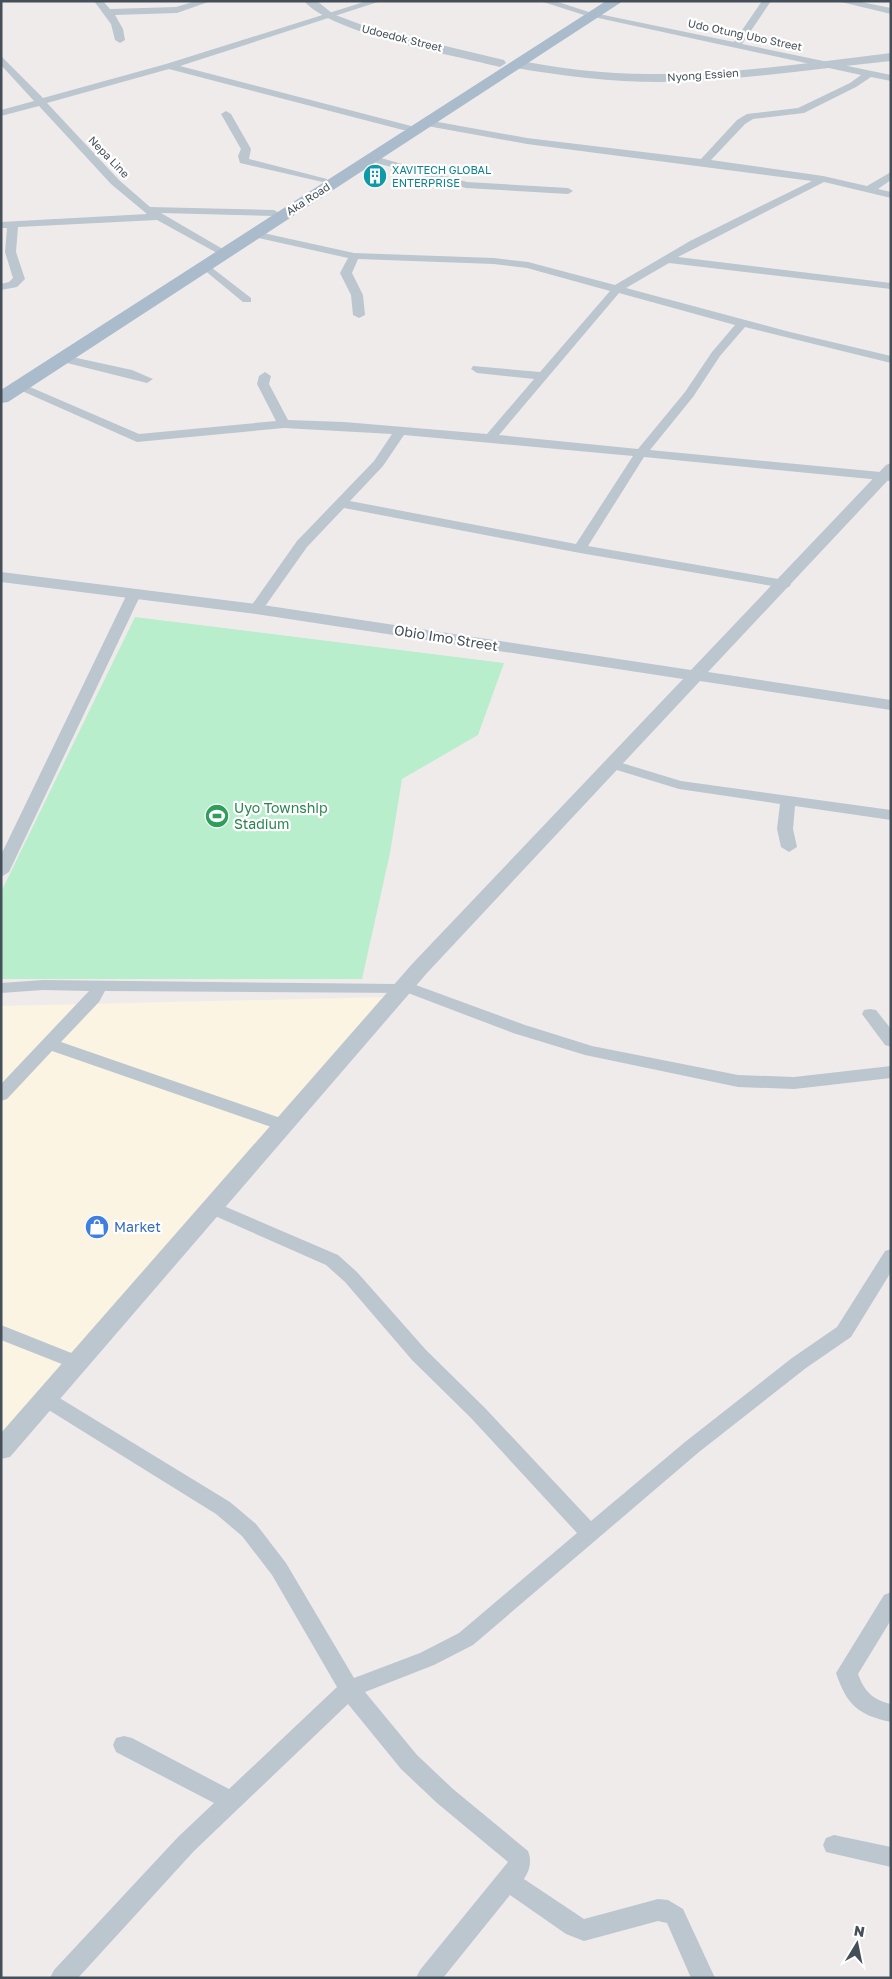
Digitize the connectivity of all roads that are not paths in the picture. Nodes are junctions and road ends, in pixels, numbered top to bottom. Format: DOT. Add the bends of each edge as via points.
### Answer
graph roads {
  1 [pos="98,1"];
  2 [pos="207,1"];
  3 [pos="309,1"];
  4 [pos="377,1"];
  5 [pos="544,1"];
  6 [pos="601,1"];
  7 [pos="616,1"];
  8 [pos="767,1"];
  9 [pos="841,1"];
  10 [pos="891,10"];
  11 [pos="107,12"];
  12 [pos="589,14"];
  13 [pos="329,16"];
  14 [pos="120,40"];
  15 [pos="736,46"];
  16 [pos="891,57"];
  17 [pos="1,59"];
  18 [pos="508,64"];
  19 [pos="822,64"];
  20 [pos="169,66"];
  21 [pos="868,74"];
  22 [pos="891,78"];
  23 [pos="40,102"];
  24 [pos="1,113"];
  25 [pos="226,114"];
  26 [pos="427,123"];
  27 [pos="407,128"];
  28 [pos="370,158"];
  29 [pos="703,162"];
  30 [pos="891,176"];
  31 [pos="823,179"];
  32 [pos="323,181"];
  33 [pos="870,189"];
  34 [pos="568,191"];
  35 [pos="891,194"];
  36 [pos="147,210"];
  37 [pos="274,212"];
  38 [pos="160,217"];
  39 [pos="13,224"];
  40 [pos="1,225"];
  41 [pos="254,234"];
  42 [pos="217,250"];
  43 [pos="354,256"];
  44 [pos="667,259"];
  45 [pos="206,267"];
  46 [pos="891,286"];
  47 [pos="1,287"];
  48 [pos="617,289"];
  49 [pos="247,300"];
  50 [pos="359,315"];
  51 [pos="743,323"];
  52 [pos="63,360"];
  53 [pos="891,360"];
  54 [pos="478,369"];
  55 [pos="266,376"];
  56 [pos="542,376"];
  57 [pos="147,379"];
  58 [pos="5,390"];
  59 [pos="284,424"];
  60 [pos="401,430"];
  61 [pos="490,438"];
  62 [pos="640,454"];
  63 [pos="888,474"];
  64 [pos="340,503"];
  65 [pos="580,549"];
  66 [pos="1,577"];
  67 [pos="784,584"];
  68 [pos="134,594"];
  69 [pos="256,609"];
  70 [pos="695,675"];
  71 [pos="891,705"];
  72 [pos="612,764"];
  73 [pos="788,800"];
  74 [pos="889,816"];
  75 [pos="789,847"];
  76 [pos="3,864"];
  77 [pos="101,986"];
  78 [pos="405,986"];
  79 [pos="1,988"];
  80 [pos="870,1014"];
  81 [pos="891,1041"];
  82 [pos="49,1044"];
  83 [pos="891,1072"];
  84 [pos="1,1095"];
  85 [pos="283,1125"];
  86 [pos="212,1207"];
  87 [pos="891,1256"];
  88 [pos="1,1332"];
  89 [pos="77,1363"];
  90 [pos="46,1399"];
  91 [pos="1,1450"];
  92 [pos="590,1534"];
  93 [pos="891,1601"];
  94 [pos="349,1689"];
  95 [pos="891,1713"];
  96 [pos="124,1745"];
  97 [pos="231,1801"];
  98 [pos="834,1846"];
  99 [pos="891,1857"];
  100 [pos="508,1881"];
  101 [pos="62,1978"];
  102 [pos="428,1978"];
  103 [pos="703,1978"];
  1 -- 11 [label="street"];
  2 -- 11 [label="street" via="177,10"];
  3 -- 13 [label="street, Udoedok Street"];
  4 -- 13 [label="street"];
  5 -- 12 [label="street, Udo Otung Ubo Street"];
  6 -- 12 [label="main road, Aka Road"];
  7 -- 12 [label="main road, Aka Road"];
  8 -- 15 [label="street"];
  9 -- 10 [label="street"];
  11 -- 14 [label="street" via="120,32"];
  12 -- 15 [label="street, Udo Otung Ubo Street"];
  12 -- 18 [label="main road, Aka Road"];
  13 -- 18 [label="street, Udoedok Street" via="366,30"];
  13 -- 20 [label="street"];
  15 -- 19 [label="street, Udo Otung Ubo Street"];
  16 -- 19 [label="street, Nyong Essien"];
  17 -- 23 [label="street, Nepa Line"];
  18 -- 19 [label="street, Nyong Essien" via="598,76 659,78"];
  18 -- 26 [label="main road, Aka Road"];
  18 -- 27 [label="main road, Aka Road"];
  19 -- 21 [label="street, Udo Otung Ubo Street"];
  20 -- 23 [label="street"];
  20 -- 27 [label="street"];
  21 -- 22 [label="street, Udo Otung Ubo Street"];
  21 -- 29 [label="street" via="800,111 751,116 741,122"];
  23 -- 24 [label="street"];
  23 -- 36 [label="street, Nepa Line" via="115,182"];
  25 -- 32 [label="street" via="246,149 244,161"];
  26 -- 28 [label="main road, Aka Road"];
  26 -- 29 [label="street" via="527,141"];
  27 -- 32 [label="main road, Aka Road"];
  28 -- 34 [label="street" via="466,186"];
  28 -- 41 [label="main road, Aka Road"];
  29 -- 31 [label="street"];
  30 -- 33 [label="street"];
  31 -- 33 [label="street"];
  31 -- 44 [label="street"];
  32 -- 37 [label="main road, Aka Road"];
  33 -- 35 [label="street"];
  36 -- 37 [label="street"];
  36 -- 38 [label="street, Nepa Line"];
  37 -- 42 [label="main road, Aka Road"];
  38 -- 39 [label="street"];
  38 -- 42 [label="street, Nepa Line"];
  39 -- 40 [label="street"];
  39 -- 47 [label="street" via="8,245 19,279 13,285"];
  41 -- 43 [label="street"];
  41 -- 45 [label="main road, Aka Road"];
  42 -- 58 [label="main road, Aka Road"];
  43 -- 48 [label="street" via="508,262"];
  43 -- 50 [label="street" via="346,273 356,295"];
  44 -- 46 [label="street"];
  44 -- 48 [label="street"];
  45 -- 49 [label="street"];
  45 -- 52 [label="main road, Aka Road"];
  48 -- 51 [label="street"];
  48 -- 56 [label="street"];
  51 -- 53 [label="street"];
  51 -- 62 [label="street"];
  52 -- 57 [label="street"];
  52 -- 58 [label="main road, Aka Road"];
  54 -- 56 [label="street"];
  55 -- 59 [label="street" via="262,384"];
  56 -- 61 [label="street"];
  58 -- 59 [label="street" via="137,438"];
  59 -- 60 [label="street"];
  60 -- 61 [label="street"];
  60 -- 64 [label="street" via="379,463"];
  61 -- 62 [label="street"];
  62 -- 63 [label="street"];
  62 -- 65 [label="street"];
  63 -- 67 [label="street"];
  64 -- 65 [label="street"];
  64 -- 69 [label="street" via="302,544"];
  65 -- 67 [label="street"];
  66 -- 68 [label="street, Obio Imo Street"];
  67 -- 70 [label="street"];
  68 -- 69 [label="street, Obio Imo Street"];
  68 -- 76 [label="street"];
  69 -- 70 [label="street, Obio Imo Street"];
  70 -- 71 [label="street, Obio Imo Street"];
  70 -- 72 [label="street"];
  72 -- 73 [label="street" via="678,785"];
  72 -- 78 [label="street"];
  73 -- 74 [label="street"];
  73 -- 75 [label="street" via="785,829"];
  77 -- 78 [label="street" via="403,989"];
  77 -- 79 [label="street"];
  77 -- 82 [label="street"];
  78 -- 83 [label="street" via="519,1030 591,1051 738,1081 794,1083"];
  78 -- 85 [label="street"];
  80 -- 81 [label="street"];
  82 -- 84 [label="street"];
  82 -- 85 [label="street"];
  85 -- 86 [label="street"];
  86 -- 89 [label="street"];
  86 -- 92 [label="street" via="332,1260"];
  87 -- 92 [label="street" via="844,1332 707,1435"];
  88 -- 89 [label="street"];
  89 -- 90 [label="street"];
  90 -- 91 [label="street"];
  90 -- 94 [label="street" via="223,1508 249,1530 279,1569"];
  92 -- 94 [label="street" via="466,1639 426,1659"];
  93 -- 95 [label="street" via="847,1672 853,1691 871,1709"];
  94 -- 97 [label="street"];
  94 -- 100 [label="street" via="409,1762 520,1858 518,1869"];
  96 -- 97 [label="street"];
  97 -- 101 [label="street" via="186,1844"];
  98 -- 99 [label="street"];
  100 -- 102 [label="street"];
  100 -- 103 [label="street" via="584,1930 658,1910 668,1911 675,1916"];
}
